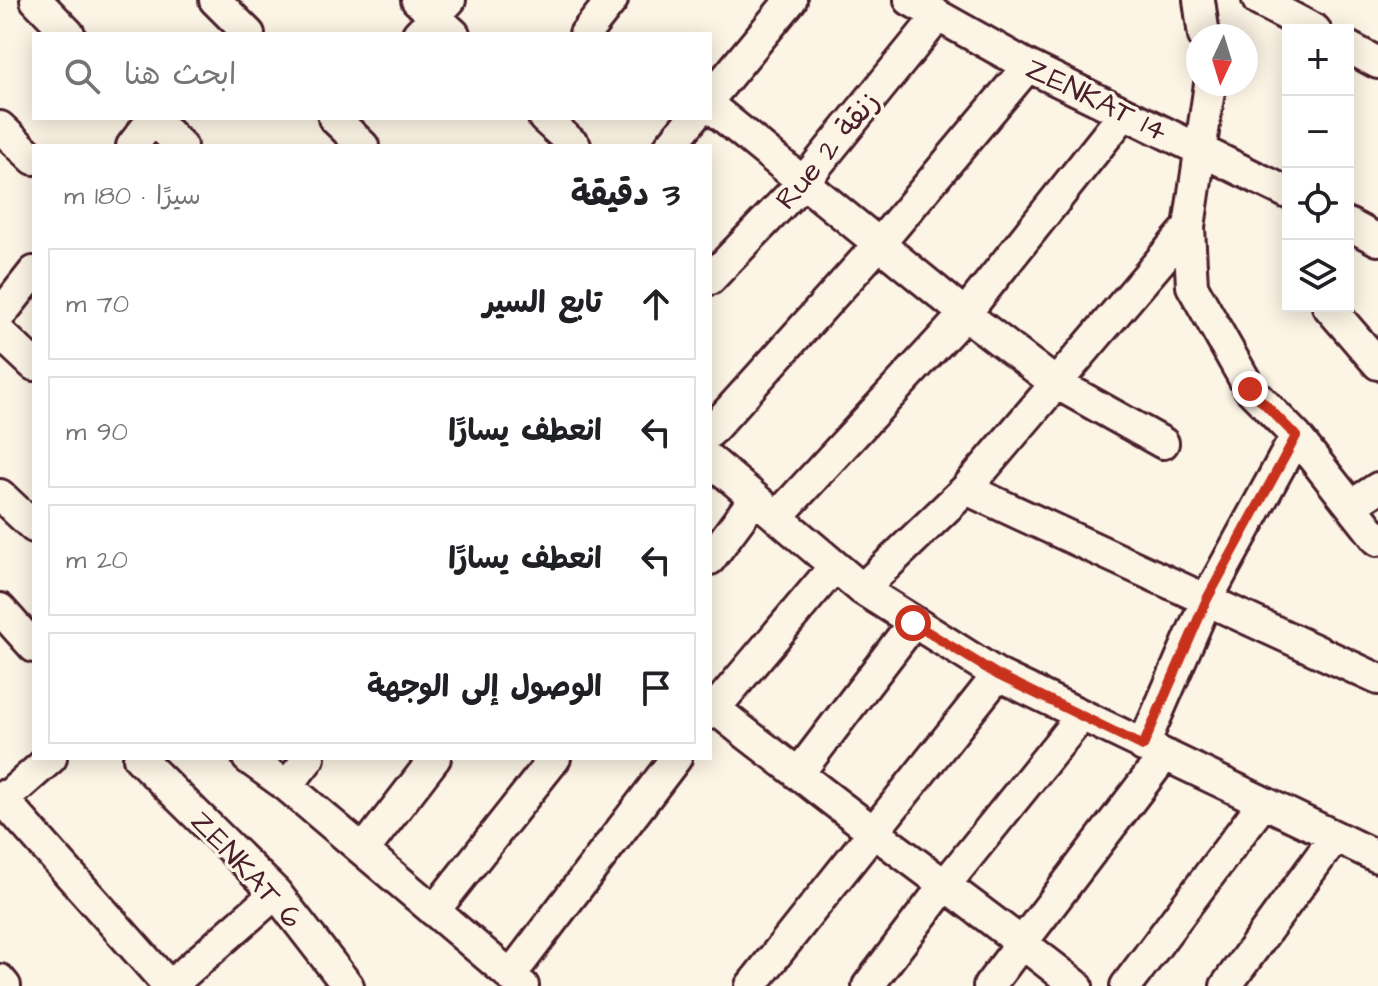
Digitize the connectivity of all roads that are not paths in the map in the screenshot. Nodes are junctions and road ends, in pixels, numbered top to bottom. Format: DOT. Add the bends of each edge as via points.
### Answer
graph roads {
  1 [pos="36,0"];
  2 [pos="215,0"];
  3 [pos="612,0"];
  4 [pos="791,0"];
  5 [pos="910,0"];
  6 [pos="1199,0"];
  7 [pos="1258,0"];
  8 [pos="938,16"];
  9 [pos="1202,24"];
  10 [pos="1304,24"];
  11 [pos="67,32"];
  12 [pos="247,32"];
  13 [pos="587,32"];
  14 [pos="1354,50"];
  15 [pos="1378,63"];
  16 [pos="1028,66"];
  17 [pos="712,96"];
  18 [pos="1208,96"];
  19 [pos="712,108"];
  20 [pos="1124,114"];
  21 [pos="151,120"];
  22 [pos="154,120"];
  23 [pos="336,120"];
  24 [pos="546,120"];
  25 [pos="691,120"];
  26 [pos="2,133"];
  27 [pos="133,144"];
  28 [pos="179,144"];
  29 [pos="361,144"];
  30 [pos="573,144"];
  31 [pos="672,144"];
  32 [pos="1199,149"];
  33 [pos="32,157"];
  34 [pos="804,181"];
  35 [pos="1282,190"];
  36 [pos="1189,227"];
  37 [pos="880,243"];
  38 [pos="32,275"];
  39 [pos="712,277"];
  40 [pos="1333,312"];
  41 [pos="965,314"];
  42 [pos="0,315"];
  43 [pos="0,333"];
  44 [pos="32,363"];
  45 [pos="1378,364"];
  46 [pos="1054,382"];
  47 [pos="712,430"];
  48 [pos="1296,436"];
  49 [pos="1163,443"];
  50 [pos="712,462"];
  51 [pos="1378,488"];
  52 [pos="966,489"];
  53 [pos="1352,505"];
  54 [pos="766,508"];
  55 [pos="1378,540"];
  56 [pos="712,557"];
  57 [pos="834,567"];
  58 [pos="862,589"];
  59 [pos="1207,599"];
  60 [pos="0,609"];
  61 [pos="913,623"];
  62 [pos="32,645"];
  63 [pos="998,675"];
  64 [pos="1378,679"];
  65 [pos="712,707"];
  66 [pos="712,709"];
  67 [pos="1082,715"];
  68 [pos="1154,751"];
  69 [pos="49,760"];
  70 [pos="141,760"];
  71 [pos="251,760"];
  72 [pos="307,760"];
  73 [pos="433,760"];
  74 [pos="553,760"];
  75 [pos="675,760"];
  76 [pos="798,774"];
  77 [pos="287,786"];
  78 [pos="1,799"];
  79 [pos="1263,803"];
  80 [pos="872,831"];
  81 [pos="1334,838"];
  82 [pos="364,850"];
  83 [pos="1378,857"];
  84 [pos="944,886"];
  85 [pos="276,893"];
  86 [pos="434,911"];
  87 [pos="1022,942"];
  88 [pos="0,980"];
  89 [pos="516,981"];
  90 [pos="5,986"];
  91 [pos="169,986"];
  92 [pos="348,986"];
  93 [pos="751,986"];
  94 [pos="868,986"];
  95 [pos="989,986"];
  96 [pos="1077,986"];
  97 [pos="1126,986"];
  98 [pos="1226,986"];
  1 -- 11 [label="street"];
  2 -- 12 [label="street"];
  3 -- 13 [label="street"];
  4 -- 17 [label="street"];
  5 -- 8 [label="street, ZENKAT 14"];
  6 -- 9 [label="street"];
  7 -- 10 [label="street"];
  8 -- 16 [label="street, ZENKAT 14"];
  8 -- 34 [label="street, Rue 2 زنقة"];
  14 -- 15 [label="street"];
  16 -- 20 [label="street, ZENKAT 14"];
  16 -- 37 [label="street"];
  18 -- 32 [label="street"];
  19 -- 34 [label="street"];
  20 -- 32 [label="street, ZENKAT 14"];
  20 -- 41 [label="street"];
  21 -- 27 [label="street"];
  22 -- 28 [label="street"];
  23 -- 29 [label="street"];
  24 -- 30 [label="street"];
  25 -- 31 [label="street"];
  26 -- 33 [label="street"];
  32 -- 35 [label="street, ZENKAT 14"];
  32 -- 36 [label="street"];
  34 -- 37 [label="street"];
  34 -- 39 [label="street, Rue 2 زنقة"];
  36 -- 46 [label="street"];
  36 -- 48 [label="street" via="1192,286 1250,389"];
  37 -- 41 [label="street"];
  37 -- 47 [label="street"];
  38 -- 42 [label="street"];
  40 -- 45 [label="street"];
  41 -- 46 [label="street"];
  41 -- 54 [label="street"];
  43 -- 44 [label="street"];
  46 -- 49 [label="street"];
  46 -- 52 [label="street"];
  48 -- 53 [label="street"];
  48 -- 59 [label="street"];
  50 -- 54 [label="street"];
  51 -- 53 [label="street"];
  52 -- 58 [label="street"];
  52 -- 59 [label="street"];
  53 -- 55 [label="street"];
  54 -- 56 [label="street"];
  54 -- 57 [label="street"];
  57 -- 58 [label="street"];
  57 -- 65 [label="street"];
  58 -- 61 [label="street"];
  59 -- 64 [label="street"];
  59 -- 68 [label="street"];
  60 -- 62 [label="street"];
  61 -- 63 [label="street"];
  61 -- 76 [label="street"];
  63 -- 67 [label="street"];
  63 -- 80 [label="street"];
  66 -- 76 [label="street"];
  67 -- 68 [label="street"];
  67 -- 84 [label="street"];
  68 -- 79 [label="street"];
  68 -- 87 [label="street"];
  69 -- 78 [label="street"];
  70 -- 85 [label="street, ZENKAT 6"];
  71 -- 77 [label="street"];
  72 -- 77 [label="street"];
  73 -- 82 [label="street"];
  74 -- 86 [label="street"];
  75 -- 89 [label="street"];
  76 -- 80 [label="street"];
  77 -- 82 [label="street"];
  78 -- 91 [label="street"];
  79 -- 81 [label="street"];
  79 -- 97 [label="street"];
  80 -- 84 [label="street"];
  80 -- 93 [label="street"];
  81 -- 83 [label="street"];
  81 -- 98 [label="street"];
  82 -- 86 [label="street"];
  84 -- 87 [label="street"];
  84 -- 94 [label="street"];
  85 -- 91 [label="street"];
  85 -- 92 [label="street, ZENKAT 6"];
  86 -- 89 [label="street"];
  87 -- 95 [label="street"];
  87 -- 96 [label="street"];
  88 -- 90 [label="street"];
}
